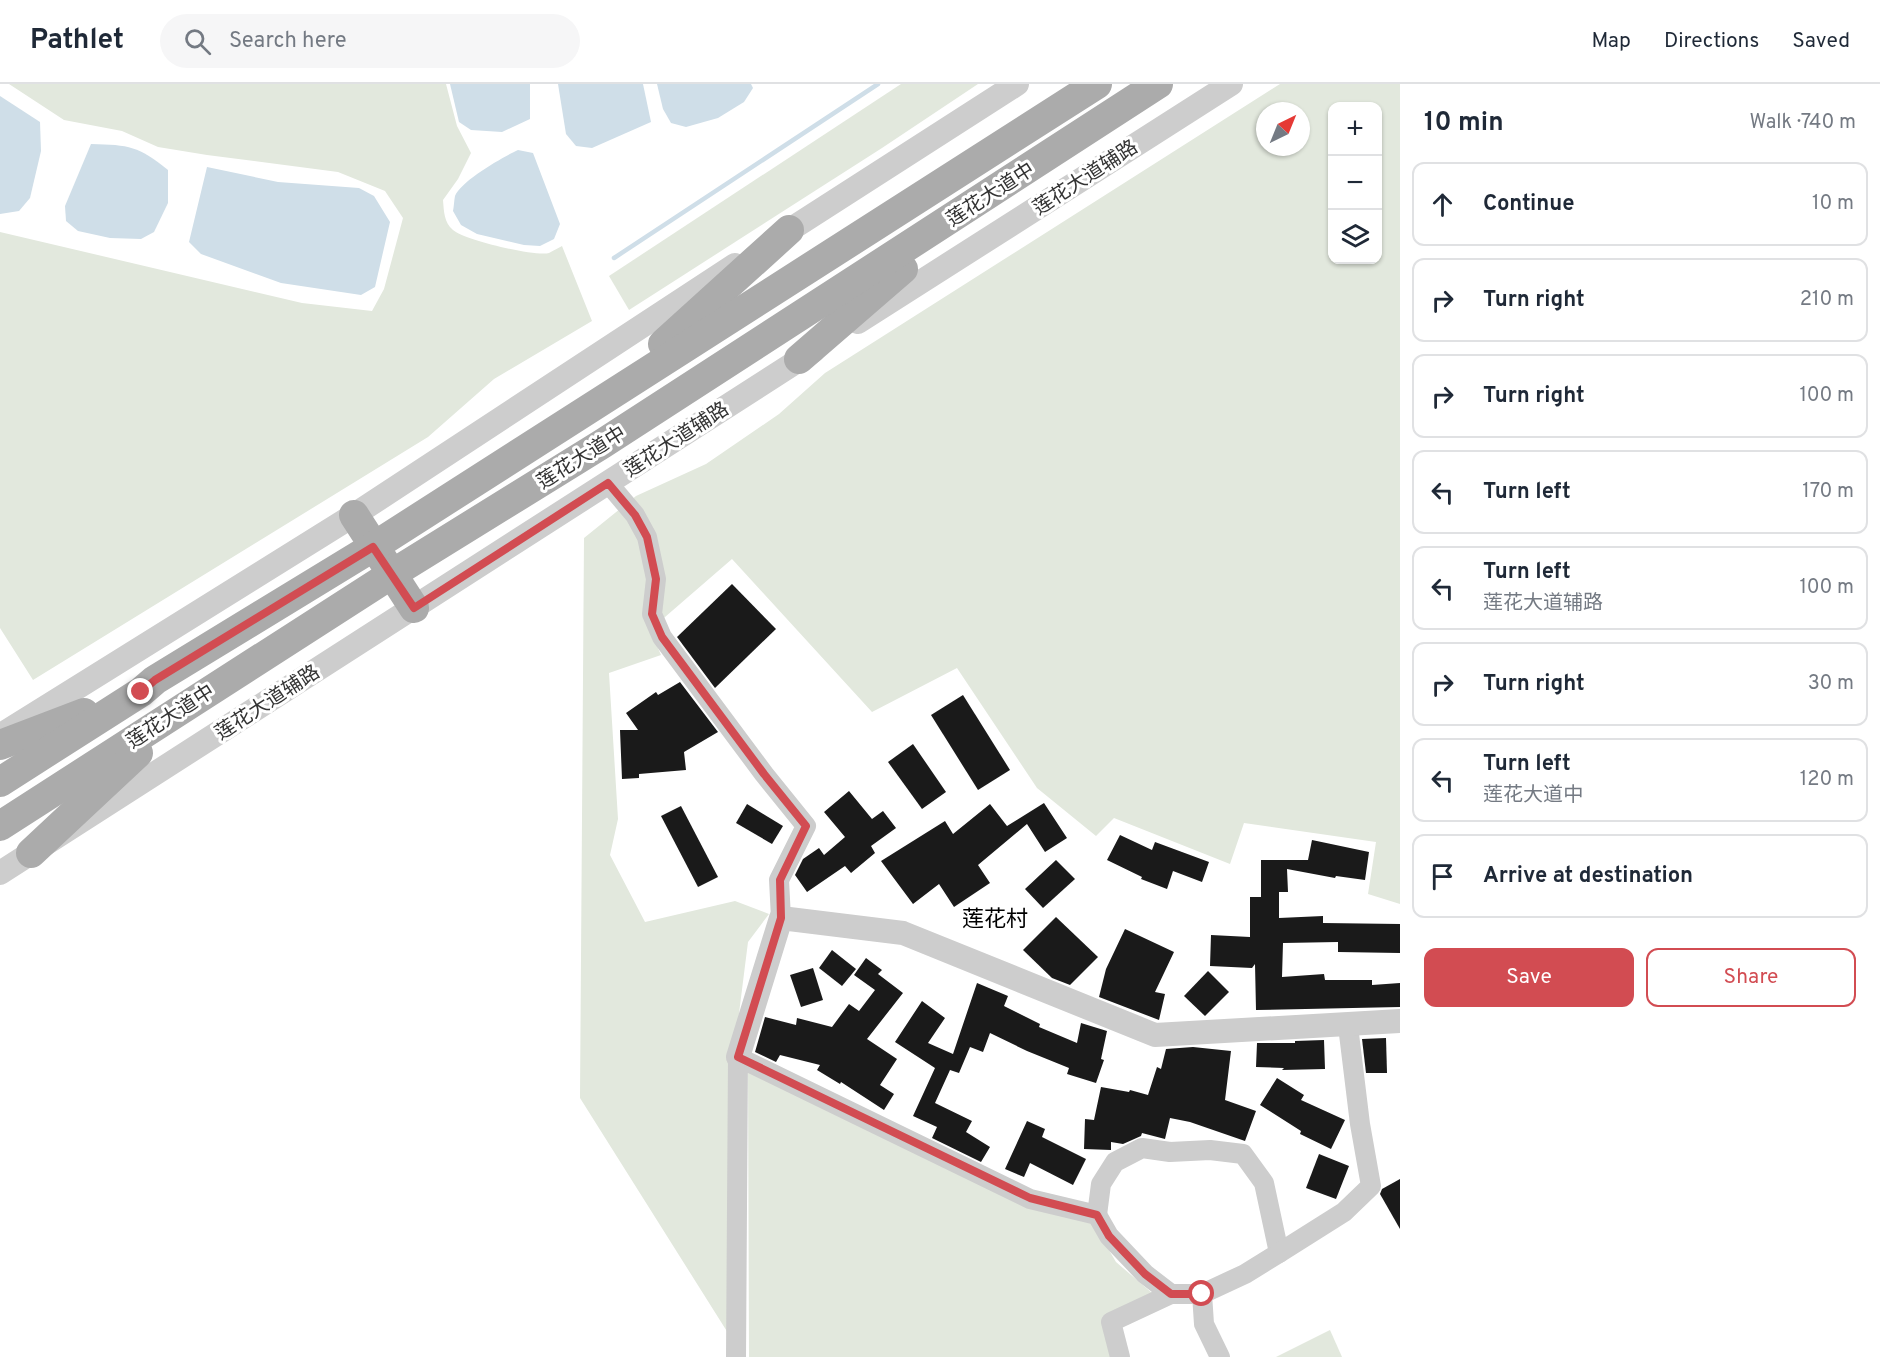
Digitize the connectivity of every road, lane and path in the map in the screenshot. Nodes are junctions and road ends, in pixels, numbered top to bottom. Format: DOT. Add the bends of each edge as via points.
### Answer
graph roads {
  1 [pos="1017,84"];
  2 [pos="1097,84"];
  3 [pos="1158,84"];
  4 [pos="1231,84"];
  5 [pos="982,200"];
  6 [pos="789,230"];
  7 [pos="799,359"];
  8 [pos="590,408"];
  9 [pos="602,444"];
  10 [pos="608,483"];
  11 [pos="354,515"];
  12 [pos="373,547"];
  13 [pos="392,574"];
  14 [pos="414,608"];
  15 [pos="148,686"];
  16 [pos="184,707"];
  17 [pos="0,736"];
  18 [pos="0,745"];
  19 [pos="0,782"];
  20 [pos="0,826"];
  21 [pos="31,854"];
  22 [pos="0,873"];
  23 [pos="781,918"];
  24 [pos="1400,1021"];
  25 [pos="1349,1034"];
  26 [pos="738,1057"];
  27 [pos="1097,1215"];
  28 [pos="1280,1253"];
  29 [pos="1171,1294"];
  30 [pos="1202,1294"];
  31 [pos="736,1357"];
  32 [pos="1120,1357"];
  33 [pos="1220,1357"];
  1 -- 6 [label="street"];
  2 -- 8 [label="main road, 莲花大道中"];
  3 -- 5 [label="main road, 莲花大道中"];
  4 -- 7 [label="street, 莲花大道辅路"];
  5 -- 7 [label="main road"];
  5 -- 9 [label="main road, 莲花大道中"];
  6 -- 8 [label="main road"];
  6 -- 11 [label="street"];
  7 -- 10 [label="street, 莲花大道辅路"];
  8 -- 9 [label="main road"];
  8 -- 12 [label="main road, 莲花大道中"];
  9 -- 13 [label="main road, 莲花大道中"];
  10 -- 14 [label="street, 莲花大道辅路"];
  10 -- 23 [label="street" via="635,515 647,537 656,579 652,614 662,637 806,826 780,880"];
  11 -- 12 [label="main road"];
  11 -- 17 [label="street"];
  12 -- 13 [label="main road"];
  12 -- 15 [label="main road, 莲花大道中"];
  13 -- 14 [label="main road"];
  13 -- 16 [label="main road, 莲花大道中"];
  14 -- 21 [label="street, 莲花大道辅路"];
  15 -- 16 [label="main road"];
  15 -- 18 [label="main road"];
  15 -- 19 [label="main road, 莲花大道中"];
  16 -- 20 [label="main road, 莲花大道中"];
  16 -- 21 [label="main road"];
  21 -- 22 [label="street, 莲花大道辅路"];
  23 -- 24 [label="street" via="903,933 1155,1035"];
  23 -- 26 [label="street"];
  25 -- 28 [label="street" via="1371,1186 1344,1212"];
  26 -- 27 [label="street" via="1030,1198"];
  26 -- 31 [label="street"];
  27 -- 28 [label="street" via="1101,1184 1115,1162 1142,1148 1243,1154 1264,1183"];
  27 -- 29 [label="street" via="1109,1236 1145,1274"];
  28 -- 30 [label="street"];
  29 -- 30 [label="street"];
  29 -- 32 [label="street" via="1112,1322"];
  30 -- 33 [label="street" via="1204,1324"];
}
